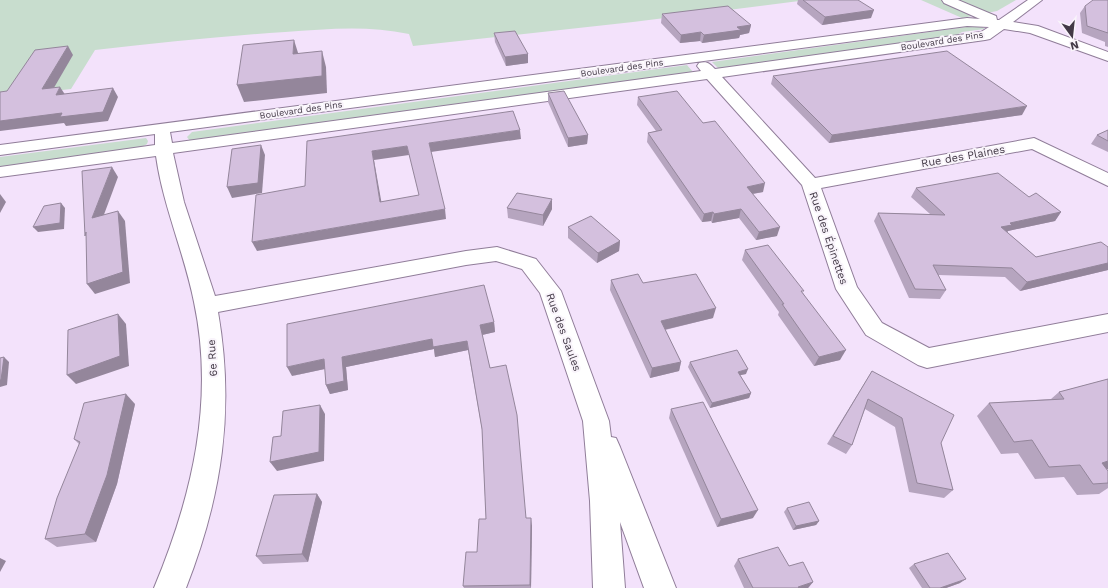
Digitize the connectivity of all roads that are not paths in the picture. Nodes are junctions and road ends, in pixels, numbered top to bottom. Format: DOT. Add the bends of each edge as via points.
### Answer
graph roads {
  1 [pos="948,0"];
  2 [pos="1036,0"];
  3 [pos="1000,24"];
  4 [pos="1108,57"];
  5 [pos="696,58"];
  6 [pos="1080,61"];
  7 [pos="711,74"];
  8 [pos="163,139"];
  9 [pos="0,150"];
  10 [pos="0,172"];
  11 [pos="1108,180"];
  12 [pos="811,184"];
  13 [pos="206,306"];
  14 [pos="1108,323"];
  15 [pos="596,421"];
  16 [pos="170,588"];
  17 [pos="609,588"];
  18 [pos="660,588"];
  1 -- 3 [label="street"];
  2 -- 3 [label="street"];
  3 -- 4 [label="street" via="1033,29"];
  3 -- 5 [label="street, Boulevard des Pins" via="966,22"];
  3 -- 6 [label="street" via="1017,36"];
  3 -- 7 [label="street, Boulevard des Pins" via="985,36"];
  5 -- 7 [label="street, Rue des Épinettes"];
  5 -- 8 [label="street, Boulevard des Pins"];
  7 -- 8 [label="street, Boulevard des Pins"];
  7 -- 12 [label="street, Rue des Épinettes"];
  8 -- 9 [label="street, Boulevard des Pins"];
  8 -- 10 [label="street, Boulevard des Pins"];
  8 -- 13 [label="street, 6e Rue" via="180,222"];
  11 -- 12 [label="street, Rue des Plaines" via="1034,143"];
  12 -- 14 [label="street, Rue des Épinettes" via="847,288 874,329 927,358"];
  13 -- 15 [label="street, Rue des Saules" via="497,254 529,264 550,291"];
  13 -- 16 [label="street, 6e Rue" via="214,361 214,423 206,479 183,559"];
  15 -- 17 [label="street, Rue des Saules"];
  15 -- 18 [label="street"];
}
